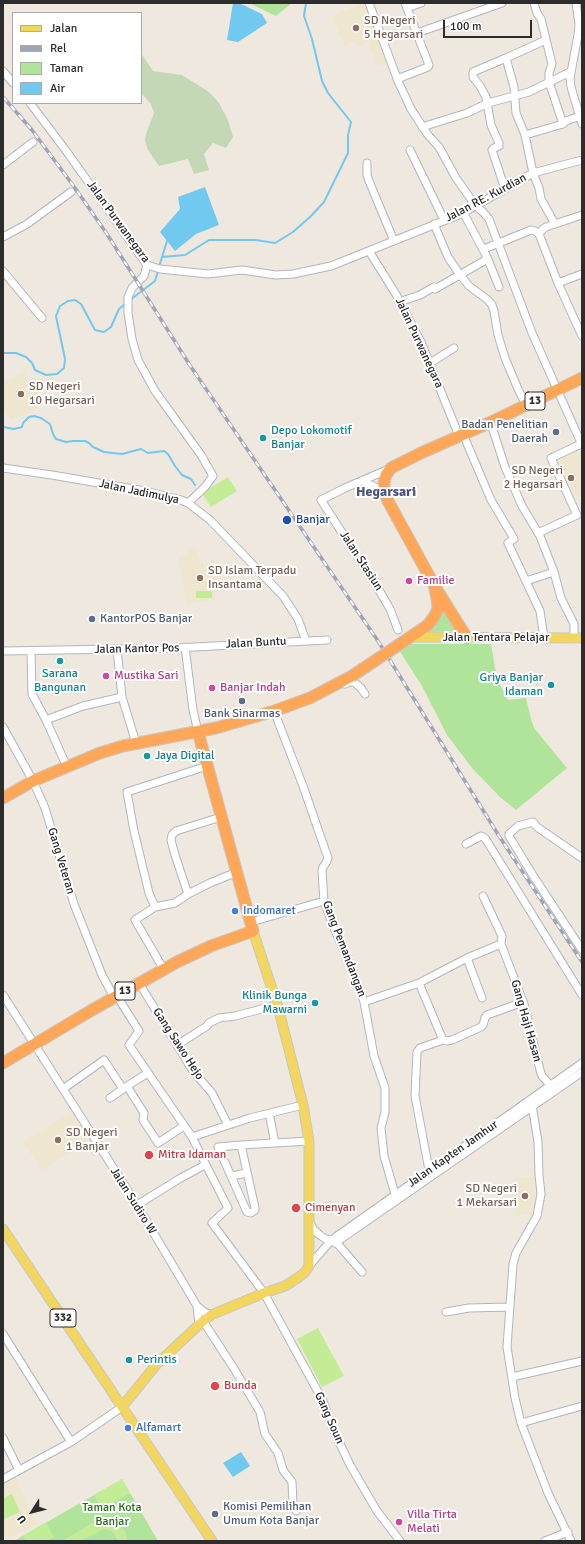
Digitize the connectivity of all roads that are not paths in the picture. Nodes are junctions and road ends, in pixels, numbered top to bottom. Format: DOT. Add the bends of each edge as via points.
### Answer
graph roads {
  1 [pos="369,3"];
  2 [pos="421,3"];
  3 [pos="502,3"];
  4 [pos="534,3"];
  5 [pos="576,3"];
  6 [pos="406,5"];
  7 [pos="417,33"];
  8 [pos="546,40"];
  9 [pos="506,58"];
  10 [pos="3,71"];
  11 [pos="570,72"];
  12 [pos="397,79"];
  13 [pos="12,82"];
  14 [pos="549,82"];
  15 [pos="516,96"];
  16 [pos="488,103"];
  17 [pos="31,104"];
  18 [pos="580,116"];
  19 [pos="563,124"];
  20 [pos="582,124"];
  21 [pos="422,127"];
  22 [pos="526,134"];
  23 [pos="33,142"];
  24 [pos="410,150"];
  25 [pos="582,160"];
  26 [pos="367,163"];
  27 [pos="3,165"];
  28 [pos="533,173"];
  29 [pos="505,189"];
  30 [pos="71,192"];
  31 [pos="475,205"];
  32 [pos="463,212"];
  33 [pos="582,215"];
  34 [pos="444,220"];
  35 [pos="434,224"];
  36 [pos="555,224"];
  37 [pos="539,234"];
  38 [pos="3,237"];
  39 [pos="394,241"];
  40 [pos="498,243"];
  41 [pos="484,249"];
  42 [pos="369,251"];
  43 [pos="488,257"];
  44 [pos="147,265"];
  45 [pos="3,271"];
  46 [pos="582,274"];
  47 [pos="460,275"];
  48 [pos="558,283"];
  49 [pos="499,287"];
  50 [pos="400,302"];
  51 [pos="42,318"];
  52 [pos="582,336"];
  53 [pos="454,348"];
  54 [pos="430,363"];
  55 [pos="582,378"];
  56 [pos="556,390"];
  57 [pos="526,405"];
  58 [pos="489,423"];
  59 [pos="461,435"];
  60 [pos="582,445"];
  61 [pos="3,468"];
  62 [pos="391,468"];
  63 [pos="362,481"];
  64 [pos="384,491"];
  65 [pos="188,503"];
  66 [pos="538,533"];
  67 [pos="554,572"];
  68 [pos="526,581"];
  69 [pos="434,584"];
  70 [pos="398,630"];
  71 [pos="410,637"];
  72 [pos="467,638"];
  73 [pos="544,638"];
  74 [pos="578,638"];
  75 [pos="327,640"];
  76 [pos="306,641"];
  77 [pos="184,647"];
  78 [pos="117,649"];
  79 [pos="31,651"];
  80 [pos="3,652"];
  81 [pos="365,694"];
  82 [pos="122,697"];
  83 [pos="276,710"];
  84 [pos="46,720"];
  85 [pos="3,727"];
  86 [pos="198,732"];
  87 [pos="136,743"];
  88 [pos="207,766"];
  89 [pos="67,767"];
  90 [pos="33,781"];
  91 [pos="3,798"];
  92 [pos="221,816"];
  93 [pos="466,844"];
  94 [pos="582,858"];
  95 [pos="237,872"];
  96 [pos="188,894"];
  97 [pos="483,896"];
  98 [pos="324,901"];
  99 [pos="156,907"];
  100 [pos="252,926"];
  101 [pos="501,944"];
  102 [pos="582,950"];
  103 [pos="467,958"];
  104 [pos="164,970"];
  105 [pos="419,982"];
  106 [pos="140,983"];
  107 [pos="3,995"];
  108 [pos="582,995"];
  109 [pos="116,997"];
  110 [pos="482,998"];
  111 [pos="364,1002"];
  112 [pos="523,1002"];
  113 [pos="277,1005"];
  114 [pos="443,1040"];
  115 [pos="34,1045"];
  116 [pos="177,1045"];
  117 [pos="3,1063"];
  118 [pos="580,1068"];
  119 [pos="148,1073"];
  120 [pos="550,1085"];
  121 [pos="125,1088"];
  122 [pos="63,1089"];
  123 [pos="110,1098"];
  124 [pos="530,1103"];
  125 [pos="304,1105"];
  126 [pos="270,1118"];
  127 [pos="184,1126"];
  128 [pos="228,1126"];
  129 [pos="192,1137"];
  130 [pos="309,1141"];
  131 [pos="275,1143"];
  132 [pos="241,1145"];
  133 [pos="464,1150"];
  134 [pos="205,1163"];
  135 [pos="429,1170"];
  136 [pos="247,1173"];
  137 [pos="231,1176"];
  138 [pos="395,1194"];
  139 [pos="136,1205"];
  140 [pos="310,1223"];
  141 [pos="3,1228"];
  142 [pos="335,1241"];
  143 [pos="309,1262"];
  144 [pos="362,1272"];
  145 [pos="264,1293"];
  146 [pos="197,1306"];
  147 [pos="509,1307"];
  148 [pos="446,1312"];
  149 [pos="211,1315"];
  150 [pos="201,1323"];
  151 [pos="3,1334"];
  152 [pos="582,1361"];
  153 [pos="512,1377"];
  154 [pos="582,1406"];
  155 [pos="122,1407"];
  156 [pos="521,1423"];
  157 [pos="3,1438"];
  158 [pos="71,1442"];
  159 [pos="19,1470"];
  160 [pos="3,1479"];
  161 [pos="296,1511"];
  162 [pos="201,1524"];
  163 [pos="568,1532"];
  164 [pos="201,1541"];
  165 [pos="212,1541"];
  166 [pos="400,1541"];
  167 [pos="545,1541"];
  168 [pos="571,1541"];
  1 -- 12 [label="street"];
  2 -- 6 [label="street"];
  3 -- 7 [label="street"];
  4 -- 8 [label="street"];
  5 -- 11 [label="street" via="579,24"];
  6 -- 7 [label="street"];
  7 -- 12 [label="street" via="428,67"];
  8 -- 9 [label="street"];
  8 -- 14 [label="street" via="552,64"];
  9 -- 15 [label="street"];
  9 -- 16 [label="street" via="473,72 473,77"];
  10 -- 13 [label="street"];
  11 -- 14 [label="street"];
  11 -- 18 [label="street" via="571,87"];
  12 -- 21 [label="street"];
  14 -- 15 [label="street"];
  14 -- 19 [label="street"];
  15 -- 16 [label="street"];
  15 -- 22 [label="street" via="516,114"];
  16 -- 21 [label="street" via="467,113"];
  16 -- 29 [label="street" via="490,122 499,143 493,154"];
  17 -- 44 [label="street, Jalan Purwanegara"];
  18 -- 19 [label="street"];
  18 -- 20 [label="street"];
  19 -- 22 [label="street"];
  21 -- 31 [label="street" via="439,147"];
  22 -- 28 [label="street"];
  23 -- 27 [label="street"];
  24 -- 34 [label="street"];
  25 -- 28 [label="street, Jalan RE. Kurdian"];
  26 -- 39 [label="street" via="369,181"];
  28 -- 29 [label="street, Jalan RE. Kurdian"];
  28 -- 36 [label="street" via="541,199"];
  29 -- 31 [label="street, Jalan RE. Kurdian"];
  30 -- 38 [label="street" via="27,224"];
  31 -- 32 [label="street, Jalan RE. Kurdian"];
  31 -- 40 [label="street" via="489,219"];
  32 -- 34 [label="street, Jalan RE. Kurdian"];
  32 -- 41 [label="street"];
  33 -- 36 [label="street"];
  34 -- 35 [label="street, Jalan RE. Kurdian"];
  35 -- 39 [label="street, Jalan RE. Kurdian"];
  35 -- 47 [label="street" via="448,257"];
  36 -- 37 [label="street" via="543,229"];
  37 -- 40 [label="street" via="531,230"];
  37 -- 48 [label="street"];
  39 -- 42 [label="street, Jalan RE. Kurdian"];
  40 -- 41 [label="street"];
  40 -- 56 [label="street"];
  41 -- 43 [label="street"];
  42 -- 44 [label="street, Jalan Purwanegara" via="331,266 293,274 276,275 242,270 208,274"];
  42 -- 50 [label="street, Jalan Purwanegara"];
  43 -- 47 [label="street"];
  43 -- 49 [label="street"];
  44 -- 65 [label="street" via="144,276 132,284 128,297 132,339 141,367 213,476"];
  45 -- 51 [label="street"];
  46 -- 48 [label="street"];
  47 -- 50 [label="street"];
  47 -- 57 [label="street" via="492,305 505,358"];
  48 -- 52 [label="street"];
  50 -- 54 [label="street, Jalan Purwanegara"];
  53 -- 54 [label="street"];
  54 -- 59 [label="street, Jalan Purwanegara"];
  55 -- 56 [label="highway, 13"];
  56 -- 57 [label="highway, 13"];
  56 -- 60 [label="street"];
  57 -- 58 [label="highway, 13"];
  58 -- 59 [label="highway, 13"];
  58 -- 66 [label="street" via="522,506"];
  59 -- 62 [label="highway, 13"];
  59 -- 68 [label="street, Jalan Purwanegara" via="491,500 514,539 508,543"];
  60 -- 66 [label="street" via="551,458 577,515"];
  61 -- 65 [label="street, Jalan Jadimulya" via="137,490"];
  62 -- 63 [label="street, Jalan Stasiun"];
  62 -- 64 [label="highway" via="385,479"];
  63 -- 64 [label="street"];
  63 -- 70 [label="street, Jalan Stasiun" via="321,500 379,590"];
  64 -- 69 [label="highway"];
  65 -- 76 [label="street, Jalan Jadimulya" via="210,520 283,596 298,619"];
  66 -- 67 [label="street"];
  67 -- 68 [label="street"];
  67 -- 74 [label="street" via="561,598"];
  68 -- 73 [label="street" via="540,611"];
  69 -- 71 [label="highway" via="438,609 428,625"];
  69 -- 72 [label="highway"];
  71 -- 72 [label="main road, Jalan Tentara Pelajar"];
  71 -- 83 [label="highway, bridge" via="352,676 310,698"];
  72 -- 73 [label="main road, Jalan Tentara Pelajar"];
  73 -- 74 [label="main road, Jalan Tentara Pelajar"];
  75 -- 76 [label="street, Jalan Buntu"];
  76 -- 77 [label="street, Jalan Buntu"];
  77 -- 78 [label="street, Jalan Kantor Pos"];
  77 -- 86 [label="street, Jalan Kantor Pos"];
  78 -- 79 [label="street, Jalan Kantor Pos"];
  78 -- 82 [label="street"];
  79 -- 80 [label="street, Jalan Kantor Pos"];
  79 -- 84 [label="street" via="32,694"];
  81 -- 83 [label="street" via="357,683 351,681 294,708"];
  82 -- 84 [label="street" via="83,706"];
  82 -- 87 [label="street"];
  83 -- 86 [label="highway"];
  83 -- 98 [label="street, Gang Pemandangan" via="328,858 322,871"];
  84 -- 89 [label="street"];
  85 -- 90 [label="street, Gang Veteran"];
  86 -- 87 [label="highway"];
  86 -- 88 [label="highway"];
  87 -- 89 [label="highway" via="100,753"];
  88 -- 92 [label="highway"];
  88 -- 99 [label="street" via="127,792 149,892"];
  89 -- 90 [label="highway"];
  90 -- 91 [label="highway"];
  90 -- 109 [label="street, Gang Veteran" via="45,808 74,904 97,964"];
  92 -- 95 [label="highway"];
  92 -- 96 [label="street" via="176,831 172,835 171,840"];
  93 -- 108 [label="street" via="481,836 485,838"];
  94 -- 102 [label="street" via="533,822 518,826 509,834"];
  95 -- 96 [label="street"];
  95 -- 100 [label="highway"];
  96 -- 99 [label="street" via="175,903"];
  97 -- 101 [label="street, Gang Haji Hasan" via="502,936"];
  98 -- 100 [label="street"];
  98 -- 111 [label="street, Gang Pemandangan"];
  99 -- 104 [label="street" via="135,920"];
  100 -- 104 [label="highway, 13"];
  100 -- 113 [label="main road"];
  101 -- 103 [label="street"];
  101 -- 112 [label="street, Gang Haji Hasan"];
  103 -- 105 [label="street"];
  103 -- 110 [label="street"];
  104 -- 106 [label="highway, 13"];
  105 -- 111 [label="street"];
  105 -- 114 [label="street"];
  106 -- 109 [label="highway, 13"];
  106 -- 116 [label="street, Gang Sawo Hejo"];
  107 -- 115 [label="street, Jalan Sudiro W"];
  109 -- 115 [label="highway, 13"];
  109 -- 119 [label="street, Gang Veteran" via="139,1031 129,1045"];
  111 -- 138 [label="street, Gang Pemandangan" via="374,1056 385,1088 385,1112 381,1128 384,1156"];
  112 -- 114 [label="street" via="487,1015 481,1027 452,1040"];
  112 -- 120 [label="street, Gang Haji Hasan" via="540,1070"];
  113 -- 116 [label="street" via="219,1018"];
  113 -- 125 [label="main road"];
  114 -- 135 [label="street" via="420,1048 417,1052 415,1096"];
  115 -- 117 [label="highway, 13"];
  115 -- 122 [label="street, Jalan Sudiro W"];
  116 -- 128 [label="street, Gang Sawo Hejo" via="193,1071 212,1094"];
  118 -- 120 [label="street, Jalan Kapten Jamhur"];
  118 -- 124 [label="street, Jalan Kapten Jamhur"];
  119 -- 121 [label="street"];
  119 -- 127 [label="street"];
  120 -- 124 [label="street, Jalan Kapten Jamhur"];
  121 -- 122 [label="street" via="104,1060"];
  121 -- 123 [label="street"];
  121 -- 127 [label="street" via="144,1113 144,1120 158,1143"];
  122 -- 139 [label="street, Jalan Sudiro W"];
  124 -- 133 [label="street, Jalan Kapten Jamhur"];
  124 -- 147 [label="street" via="538,1142 540,1198 536,1216 516,1253"];
  125 -- 128 [label="street"];
  125 -- 130 [label="main road"];
  126 -- 131 [label="street"];
  127 -- 129 [label="street"];
  128 -- 129 [label="street"];
  129 -- 134 [label="street"];
  130 -- 131 [label="street"];
  130 -- 140 [label="main road"];
  131 -- 132 [label="street"];
  132 -- 136 [label="street"];
  132 -- 137 [label="street" via="218,1147"];
  133 -- 135 [label="street, Jalan Kapten Jamhur"];
  133 -- 142 [label="street, Jalan Kapten Jamhur"];
  134 -- 139 [label="street"];
  134 -- 145 [label="street, Gang Soun" via="228,1208 212,1222"];
  135 -- 138 [label="street, Jalan Kapten Jamhur"];
  136 -- 137 [label="street"];
  136 -- 137 [label="street" via="255,1208 251,1213 247,1212"];
  138 -- 142 [label="street, Jalan Kapten Jamhur"];
  139 -- 146 [label="street, Jalan Sudiro W"];
  140 -- 142 [label="street" via="321,1236"];
  140 -- 143 [label="main road"];
  141 -- 155 [label="main road, 332"];
  142 -- 143 [label="street, Jalan Kapten Jamhur"];
  142 -- 144 [label="street"];
  143 -- 145 [label="main road, Jalan Kapten Jamhur" via="305,1272 299,1277 285,1286"];
  145 -- 149 [label="main road, Jalan Kapten Jamhur"];
  145 -- 166 [label="street, Gang Soun" via="323,1401 350,1465 377,1511"];
  146 -- 149 [label="street"];
  146 -- 150 [label="street"];
  147 -- 148 [label="street" via="469,1308"];
  147 -- 153 [label="street" via="507,1347"];
  149 -- 150 [label="main road, Jalan Kapten Jamhur"];
  150 -- 155 [label="main road, Jalan Kapten Jamhur" via="156,1365"];
  150 -- 161 [label="street" via="233,1366 260,1412 265,1434 278,1453 283,1470 292,1482"];
  151 -- 158 [label="street"];
  152 -- 153 [label="street"];
  153 -- 156 [label="street"];
  154 -- 156 [label="street"];
  155 -- 158 [label="street"];
  155 -- 162 [label="main road, 332"];
  156 -- 163 [label="street" via="548,1493"];
  157 -- 159 [label="street"];
  158 -- 159 [label="street"];
  159 -- 160 [label="street"];
  162 -- 164 [label="main road"];
  162 -- 165 [label="main road, 332"];
  163 -- 167 [label="street"];
  163 -- 168 [label="street"];
}
